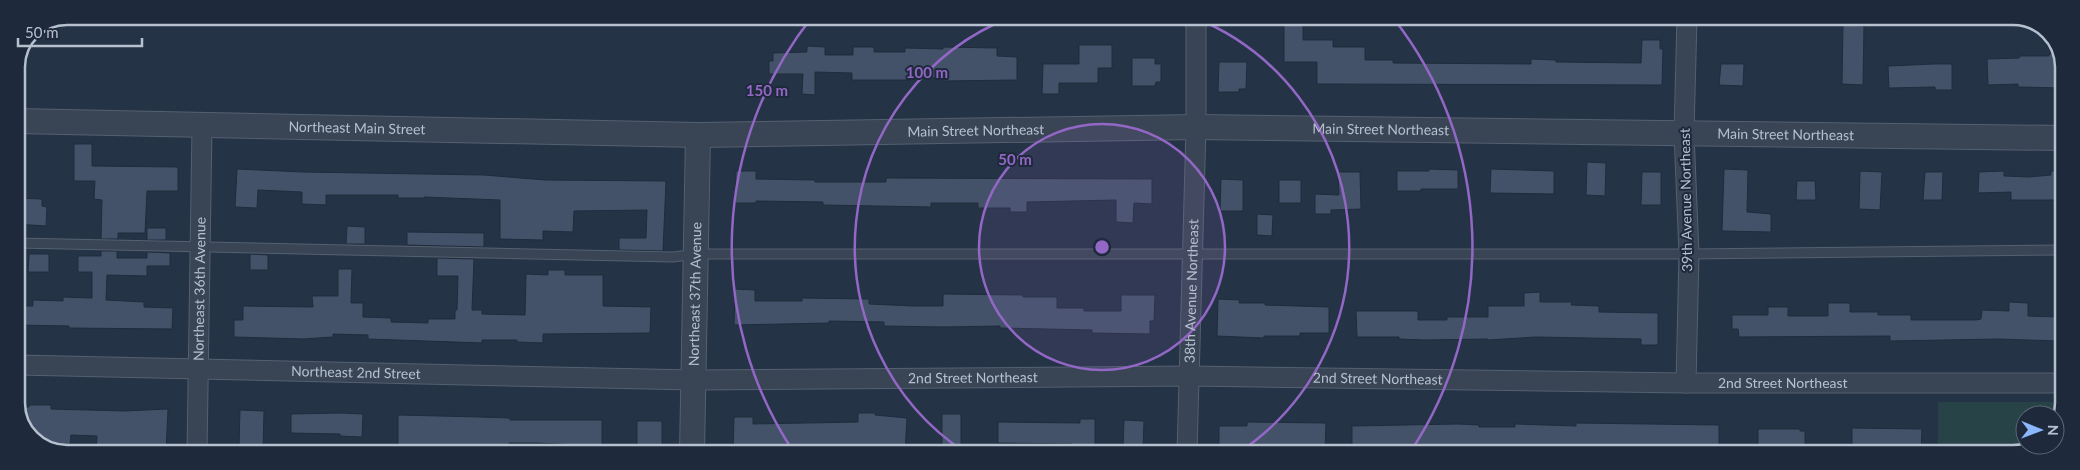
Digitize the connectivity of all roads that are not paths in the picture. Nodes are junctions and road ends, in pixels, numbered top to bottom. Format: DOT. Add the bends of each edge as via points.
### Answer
graph roads {
  1 [pos="1196,25"];
  2 [pos="1687,25"];
  3 [pos="25,121"];
  4 [pos="202,126"];
  5 [pos="1196,127"];
  6 [pos="1684,133"];
  7 [pos="698,135"];
  8 [pos="2055,138"];
  9 [pos="25,244"];
  10 [pos="199,248"];
  11 [pos="2055,250"];
  12 [pos="1192,253"];
  13 [pos="696,254"];
  14 [pos="1689,254"];
  15 [pos="25,365"];
  16 [pos="198,369"];
  17 [pos="1189,376"];
  18 [pos="694,380"];
  19 [pos="2055,382"];
  20 [pos="1686,383"];
  21 [pos="196,445"];
  22 [pos="692,445"];
  23 [pos="1187,445"];
  1 -- 5 [label="street, 38th Avenue Northeast"];
  2 -- 6 [label="street, 39th Avenue Northeast"];
  3 -- 4 [label="street, Northeast Main Street"];
  4 -- 7 [label="street, Northeast Main Street"];
  4 -- 10 [label="street, Northeast 36th Avenue"];
  5 -- 6 [label="street, Main Street Northeast"];
  5 -- 7 [label="street, Main Street Northeast"];
  5 -- 12 [label="street, 38th Avenue Northeast"];
  6 -- 8 [label="street, Main Street Northeast"];
  6 -- 14 [label="street, 39th Avenue Northeast"];
  7 -- 13 [label="street, Northeast 37th Avenue"];
  9 -- 10 [label="lane"];
  10 -- 13 [label="lane" via="673,257"];
  10 -- 16 [label="street, Northeast 36th Avenue"];
  11 -- 14 [label="lane"];
  12 -- 13 [label="lane"];
  12 -- 14 [label="lane"];
  12 -- 17 [label="street, 38th Avenue Northeast"];
  13 -- 18 [label="street, Northeast 37th Avenue"];
  14 -- 20 [label="street, 39th Avenue Northeast"];
  15 -- 16 [label="street, Northeast 2nd Street"];
  16 -- 18 [label="street, Northeast 2nd Street"];
  16 -- 21 [label="street, Northeast 36th Avenue"];
  17 -- 18 [label="street, 2nd Street Northeast"];
  17 -- 20 [label="street, 2nd Street Northeast"];
  17 -- 23 [label="street, 38th Avenue Northeast"];
  18 -- 22 [label="street, Northeast 37th Avenue"];
  19 -- 20 [label="street, 2nd Street Northeast"];
}
